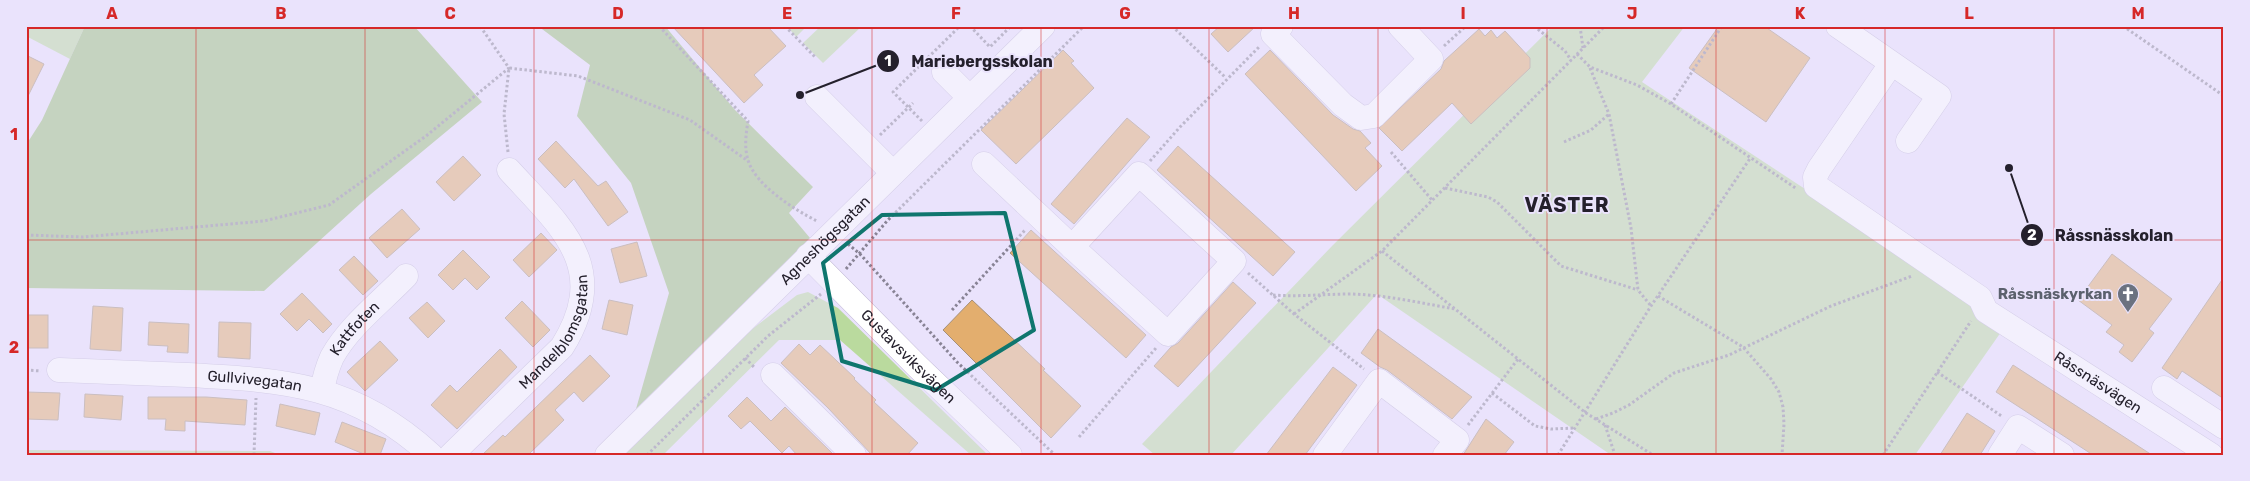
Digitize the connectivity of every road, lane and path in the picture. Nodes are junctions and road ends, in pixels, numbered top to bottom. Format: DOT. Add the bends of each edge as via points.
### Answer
graph roads {
  1 [pos="480,26"];
  2 [pos="659,26"];
  3 [pos="785,26"];
  4 [pos="960,26"];
  5 [pos="970,26"];
  6 [pos="1011,26"];
  7 [pos="1043,26"];
  8 [pos="1084,26"];
  9 [pos="1172,26"];
  10 [pos="1400,26"];
  11 [pos="1466,26"];
  12 [pos="1534,26"];
  13 [pos="1580,26"];
  14 [pos="1605,26"];
  15 [pos="1722,26"];
  16 [pos="1838,26"];
  17 [pos="2123,26"];
  18 [pos="1277,30"];
  19 [pos="1583,48"];
  20 [pos="1577,54"];
  21 [pos="815,57"];
  22 [pos="1431,59"];
  23 [pos="1571,60"];
  24 [pos="1891,64"];
  25 [pos="1590,67"];
  26 [pos="509,68"];
  27 [pos="944,72"];
  28 [pos="1226,78"];
  29 [pos="2224,96"];
  30 [pos="817,97"];
  31 [pos="970,98"];
  32 [pos="912,103"];
  33 [pos="1671,104"];
  34 [pos="909,107"];
  35 [pos="1609,114"];
  36 [pos="922,122"];
  37 [pos="1908,141"];
  38 [pos="1564,142"];
  39 [pos="866,147"];
  40 [pos="1391,152"];
  41 [pos="1750,157"];
  42 [pos="748,161"];
  43 [pos="984,164"];
  44 [pos="509,170"];
  45 [pos="893,174"];
  46 [pos="1139,174"];
  47 [pos="1444,188"];
  48 [pos="1801,192"];
  49 [pos="1432,200"];
  50 [pos="1038,216"];
  51 [pos="833,232"];
  52 [pos="26,235"];
  53 [pos="1072,247"];
  54 [pos="1382,251"];
  55 [pos="860,254"];
  56 [pos="808,256"];
  57 [pos="1234,261"];
  58 [pos="1916,274"];
  59 [pos="406,276"];
  60 [pos="834,282"];
  61 [pos="1638,290"];
  62 [pos="1272,295"];
  63 [pos="1323,295"];
  64 [pos="1658,296"];
  65 [pos="1651,306"];
  66 [pos="1456,309"];
  67 [pos="952,310"];
  68 [pos="1980,313"];
  69 [pos="1294,314"];
  70 [pos="1168,334"];
  71 [pos="1743,347"];
  72 [pos="1518,359"];
  73 [pos="59,370"];
  74 [pos="1937,372"];
  75 [pos="773,375"];
  76 [pos="257,378"];
  77 [pos="1380,380"];
  78 [pos="2164,388"];
  79 [pos="322,391"];
  80 [pos="1492,394"];
  81 [pos="1586,413"];
  82 [pos="1596,419"];
  83 [pos="1605,424"];
  84 [pos="2018,427"];
  85 [pos="2224,427"];
  86 [pos="1576,428"];
  87 [pos="1079,437"];
  88 [pos="1451,447"];
  89 [pos="254,455"];
  90 [pos="431,455"];
  91 [pos="451,455"];
  92 [pos="607,455"];
  93 [pos="647,455"];
  94 [pos="854,455"];
  95 [pos="1010,455"];
  96 [pos="1055,455"];
  97 [pos="1325,455"];
  98 [pos="1558,455"];
  99 [pos="1615,455"];
  100 [pos="1653,455"];
  101 [pos="1782,455"];
  102 [pos="1883,455"];
  103 [pos="2000,455"];
  104 [pos="2062,455"];
  105 [pos="2211,455"];
  1 -- 26 [label="path"];
  2 -- 42 [label="path" via="748,121 745,143"];
  3 -- 21 [label="path"];
  4 -- 34 [label="path" via="894,92"];
  5 -- 6 [label="path" via="990,47"];
  7 -- 31 [label="street, Agneshögsgatan"];
  8 -- 55 [label="path" via="887,221"];
  9 -- 28 [label="path"];
  10 -- 22 [label="street"];
  11 -- 22 [label="path"];
  12 -- 23 [label="path" via="1566,51"];
  13 -- 19 [label="path"];
  14 -- 19 [label="path"];
  15 -- 33 [label="path"];
  16 -- 24 [label="street"];
  17 -- 29 [label="path"];
  18 -- 22 [label="street" via="1343,105 1361,118 1374,116"];
  18 -- 28 [label="path"];
  19 -- 20 [label="path"];
  20 -- 23 [label="path"];
  20 -- 25 [label="path"];
  23 -- 47 [label="path"];
  24 -- 37 [label="street" via="1939,96"];
  24 -- 68 [label="street, Råssnäsvägen" via="1819,169 1815,177 1816,186 1980,298"];
  25 -- 33 [label="path" via="1637,85"];
  25 -- 35 [label="path"];
  26 -- 42 [label="path" via="578,76 690,120"];
  26 -- 44 [label="path" via="504,114"];
  26 -- 52 [label="path" via="426,136 329,205 264,221 83,237"];
  27 -- 31 [label="street"];
  28 -- 46 [label="path"];
  30 -- 39 [label="street"];
  31 -- 45 [label="street, Agneshögsgatan"];
  32 -- 34 [label="path"];
  33 -- 41 [label="path"];
  34 -- 36 [label="path"];
  34 -- 39 [label="path"];
  35 -- 38 [label="path" via="1591,130"];
  35 -- 61 [label="path" via="1632,228"];
  39 -- 45 [label="street"];
  40 -- 49 [label="path"];
  41 -- 48 [label="path"];
  41 -- 64 [label="path"];
  42 -- 51 [label="path" via="755,173 788,206"];
  43 -- 50 [label="street"];
  44 -- 91 [label="street, Mandelblomsgatan" via="560,227 578,257 583,290 580,308 562,347"];
  45 -- 51 [label="street, Agneshögsgatan"];
  46 -- 53 [label="street"];
  46 -- 57 [label="street"];
  47 -- 49 [label="path"];
  47 -- 61 [label="path" via="1488,197 1497,202 1561,266"];
  49 -- 54 [label="path"];
  50 -- 53 [label="street"];
  50 -- 67 [label="path"];
  51 -- 55 [label="path"];
  51 -- 56 [label="street, Agneshögsgatan"];
  53 -- 70 [label="street"];
  54 -- 63 [label="path"];
  54 -- 66 [label="path"];
  55 -- 60 [label="path"];
  55 -- 96 [label="path" via="957,362"];
  56 -- 60 [label="street, Gustavsviksvägen"];
  56 -- 92 [label="street, Agneshögsgatan"];
  57 -- 62 [label="path"];
  57 -- 70 [label="street"];
  58 -- 71 [label="path" via="1830,306"];
  59 -- 79 [label="street, Kattfoten" via="341,344 326,373"];
  60 -- 93 [label="path" via="768,336"];
  60 -- 95 [label="street, Gustavsviksvägen"];
  61 -- 65 [label="path"];
  62 -- 63 [label="path"];
  62 -- 69 [label="path"];
  63 -- 66 [label="path" via="1352,294"];
  63 -- 69 [label="path"];
  64 -- 65 [label="path"];
  64 -- 71 [label="path"];
  65 -- 81 [label="path"];
  66 -- 72 [label="path"];
  68 -- 74 [label="path"];
  68 -- 105 [label="street, Råssnäsvägen"];
  69 -- 77 [label="path"];
  70 -- 87 [label="path"];
  71 -- 82 [label="path" via="1674,373 1629,405"];
  71 -- 101 [label="path" via="1779,392 1784,424"];
  72 -- 80 [label="path"];
  72 -- 81 [label="path"];
  73 -- 76 [label="street, Gullvivegatan"];
  74 -- 84 [label="path"];
  74 -- 102 [label="path"];
  75 -- 94 [label="street"];
  76 -- 79 [label="street, Gullvivegatan"];
  76 -- 89 [label="path"];
  77 -- 88 [label="street"];
  77 -- 97 [label="street"];
  78 -- 85 [label="street"];
  79 -- 90 [label="street, Gullvivegatan" via="386,419"];
  80 -- 86 [label="path" via="1535,426"];
  80 -- 88 [label="path"];
  81 -- 82 [label="path"];
  81 -- 86 [label="path"];
  82 -- 83 [label="path"];
  83 -- 99 [label="path"];
  83 -- 100 [label="path"];
  84 -- 103 [label="street"];
  84 -- 104 [label="street"];
  86 -- 98 [label="path"];
}
